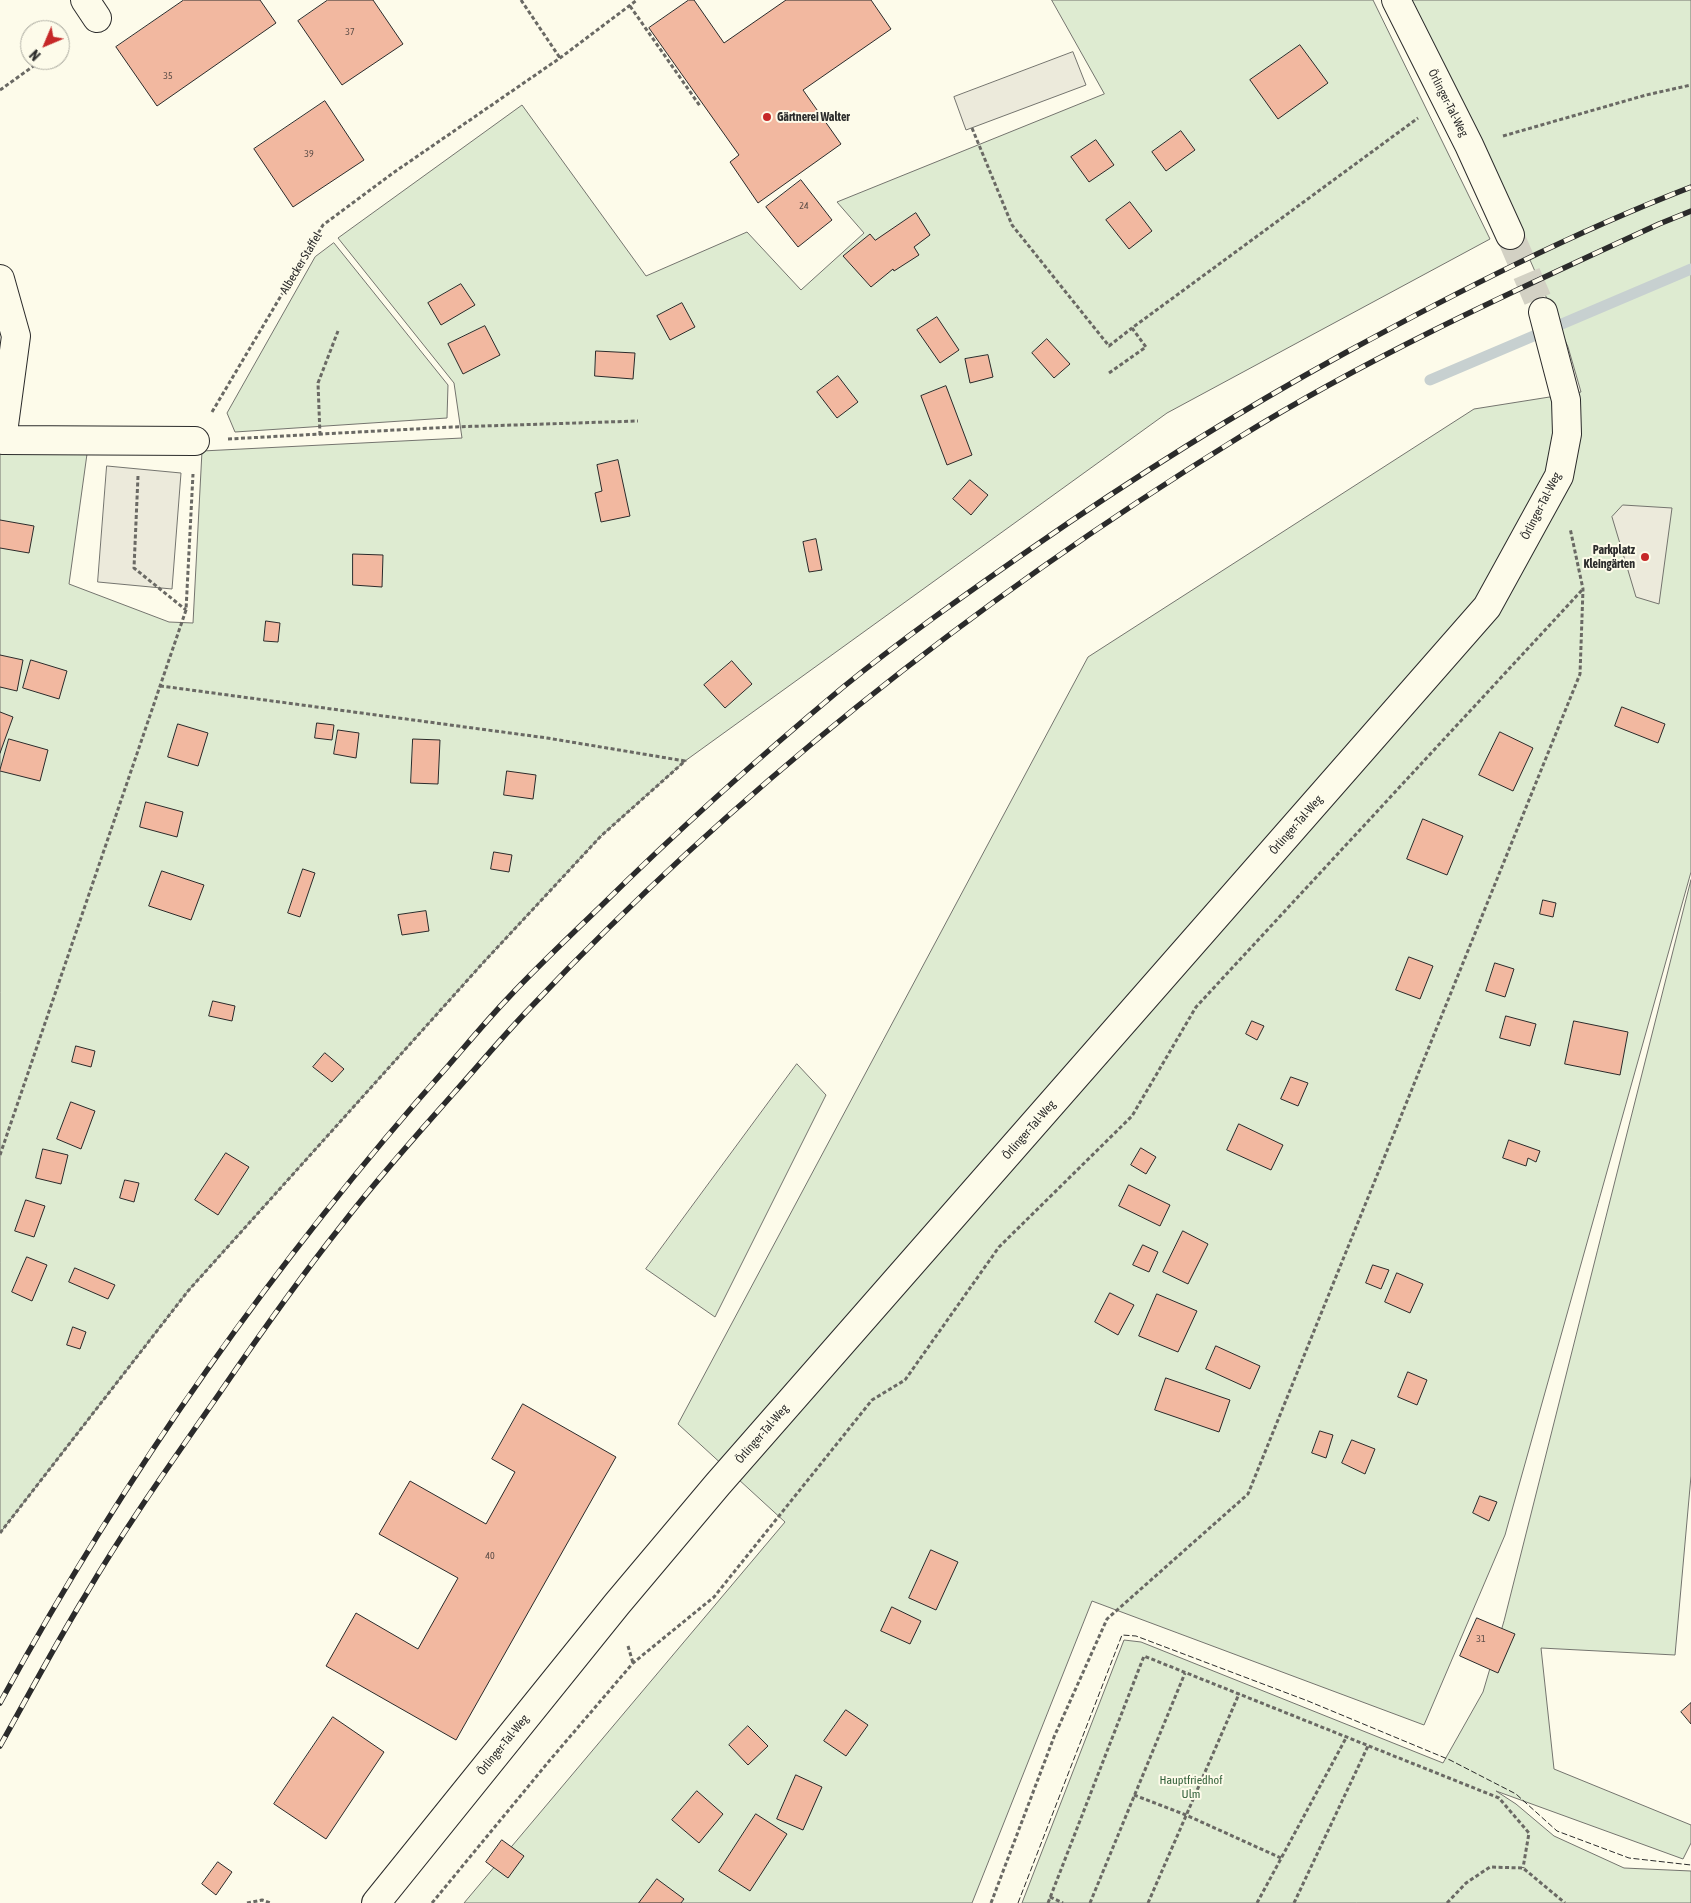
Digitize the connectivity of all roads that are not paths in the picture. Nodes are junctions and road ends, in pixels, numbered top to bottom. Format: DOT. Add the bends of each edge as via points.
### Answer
graph roads {
  1 [pos="1396,0"];
  2 [pos="1510,236"];
  3 [pos="0,279"];
  4 [pos="1543,312"];
  5 [pos="195,441"];
  6 [pos="376,1903"];
  1 -- 2 [label="street, Örlinger-Tal-Weg" via="1469,145"];
  3 -- 5 [label="street" via="16,336 2,440"];
  4 -- 6 [label="street, Örlinger-Tal-Weg" via="1566,400 1567,434 1559,476 1487,607 718,1484"];
}
